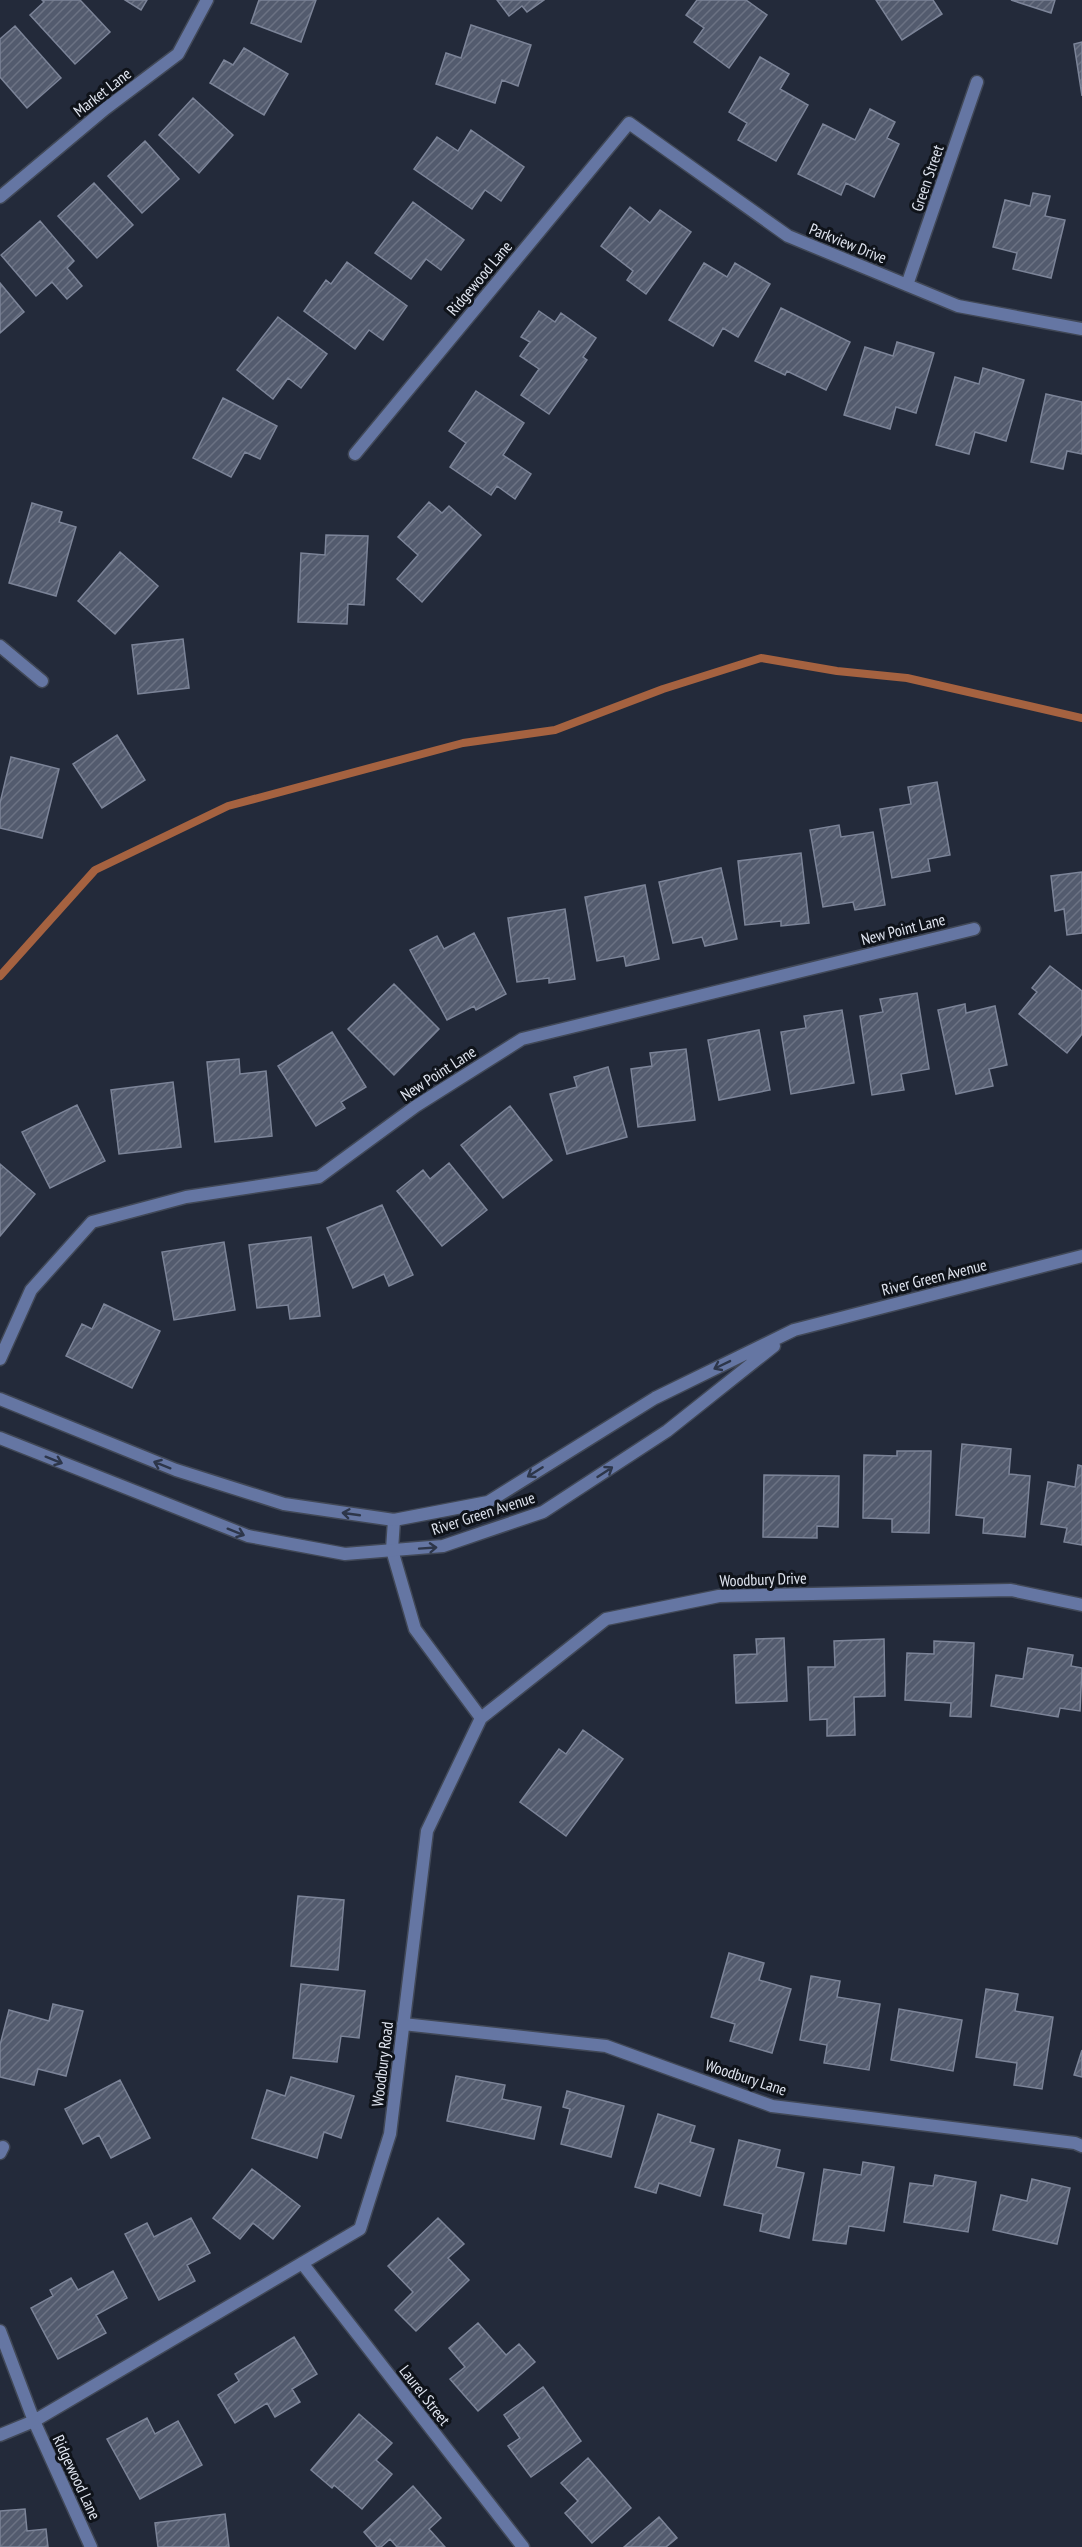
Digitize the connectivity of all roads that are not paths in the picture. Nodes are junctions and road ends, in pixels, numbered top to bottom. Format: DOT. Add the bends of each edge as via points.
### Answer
graph roads {
  1 [pos="207,0"];
  2 [pos="977,82"];
  3 [pos="629,123"];
  4 [pos="0,196"];
  5 [pos="908,285"];
  6 [pos="1082,329"];
  7 [pos="355,454"];
  8 [pos="0,646"];
  9 [pos="42,681"];
  10 [pos="974,929"];
  11 [pos="1082,1256"];
  12 [pos="794,1330"];
  13 [pos="0,1359"];
  14 [pos="0,1400"];
  15 [pos="0,1438"];
  16 [pos="394,1521"];
  17 [pos="393,1550"];
  18 [pos="1082,1605"];
  19 [pos="481,1718"];
  20 [pos="403,2024"];
  21 [pos="1082,2146"];
  22 [pos="302,2263"];
  23 [pos="0,2331"];
  24 [pos="34,2421"];
  25 [pos="0,2435"];
  26 [pos="92,2547"];
  27 [pos="524,2547"];
  1 -- 4 [label="street, Market Lane" via="178,54"];
  2 -- 5 [label="street, Green Street"];
  3 -- 5 [label="street, Parkview Drive" via="788,236"];
  3 -- 7 [label="street, Ridgewood Lane"];
  5 -- 6 [label="street, Parkview Drive" via="958,306"];
  8 -- 9 [label="street"];
  10 -- 13 [label="street, New Point Lane" via="522,1039 416,1106 320,1177 186,1197 92,1222 31,1290"];
  11 -- 12 [label="street, River Green Avenue"];
  12 -- 16 [label="street, River Green Avenue, one-way" via="655,1398 488,1502"];
  17 -- 12 [label="street, River Green Avenue, one-way" via="443,1546 543,1512 667,1431"];
  16 -- 14 [label="street, River Green Avenue, one-way" via="284,1504 176,1470"];
  15 -- 17 [label="street, River Green Avenue, one-way" via="248,1536 345,1554"];
  16 -- 17 [label="street"];
  17 -- 19 [label="street" via="416,1629"];
  18 -- 19 [label="street, Woodbury Drive" via="1011,1590 719,1596 606,1619"];
  19 -- 20 [label="street, Woodbury Road" via="427,1831"];
  20 -- 21 [label="street, Woodbury Lane" via="606,2046 772,2106 1076,2142"];
  20 -- 22 [label="street, Woodbury Road" via="390,2134 360,2229"];
  22 -- 24 [label="street, Woodbury Road"];
  22 -- 27 [label="street, Laurel Street"];
  23 -- 24 [label="street, Ridgewood Lane"];
  24 -- 25 [label="street, Woodbury Road"];
  24 -- 26 [label="street, Ridgewood Lane"];
}
